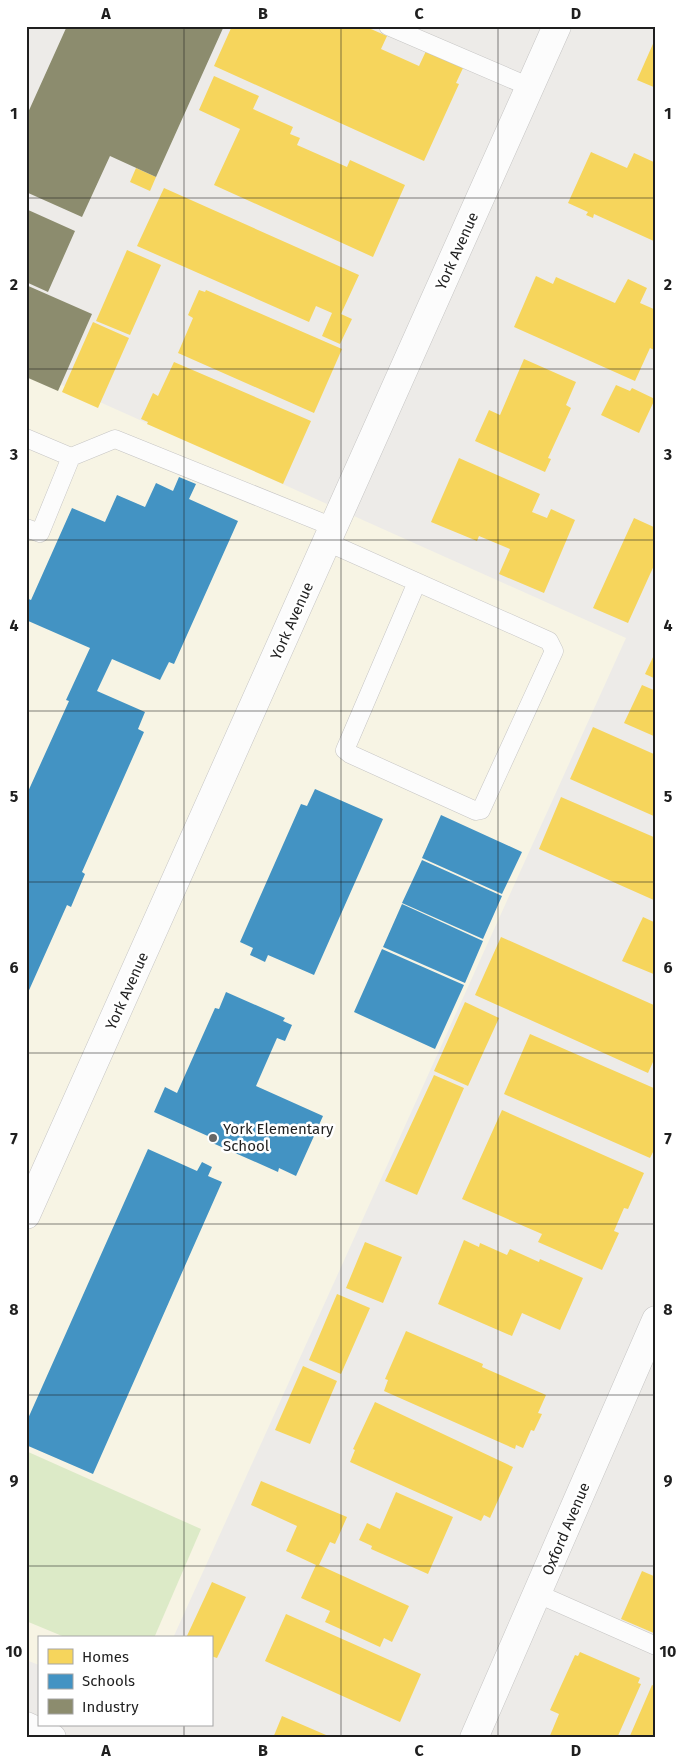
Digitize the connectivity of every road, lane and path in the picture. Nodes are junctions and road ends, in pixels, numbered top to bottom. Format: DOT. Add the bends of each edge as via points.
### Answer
graph roads {
  1 [pos="388,26"];
  2 [pos="557,26"];
  3 [pos="530,87"];
  4 [pos="26,438"];
  5 [pos="71,457"];
  6 [pos="26,528"];
  7 [pos="330,535"];
  8 [pos="418,582"];
  9 [pos="26,1215"];
  10 [pos="656,1320"];
  11 [pos="538,1594"];
  12 [pos="656,1646"];
  13 [pos="26,1726"];
  14 [pos="52,1738"];
  15 [pos="474,1738"];
  1 -- 3 [label="lane"];
  2 -- 3 [label="street, York Avenue"];
  3 -- 7 [label="street, York Avenue"];
  4 -- 5 [label="lane"];
  5 -- 6 [label="lane" via="40,533"];
  5 -- 7 [label="lane" via="115,438"];
  7 -- 8 [label="lane"];
  7 -- 9 [label="street, York Avenue"];
  8 -- 8 [label="lane" via="550,641 554,651 480,810 476,811 345,750"];
  10 -- 11 [label="street, Oxford Avenue"];
  11 -- 12 [label="lane"];
  11 -- 15 [label="street, Oxford Avenue"];
  13 -- 14 [label="street"];
}
